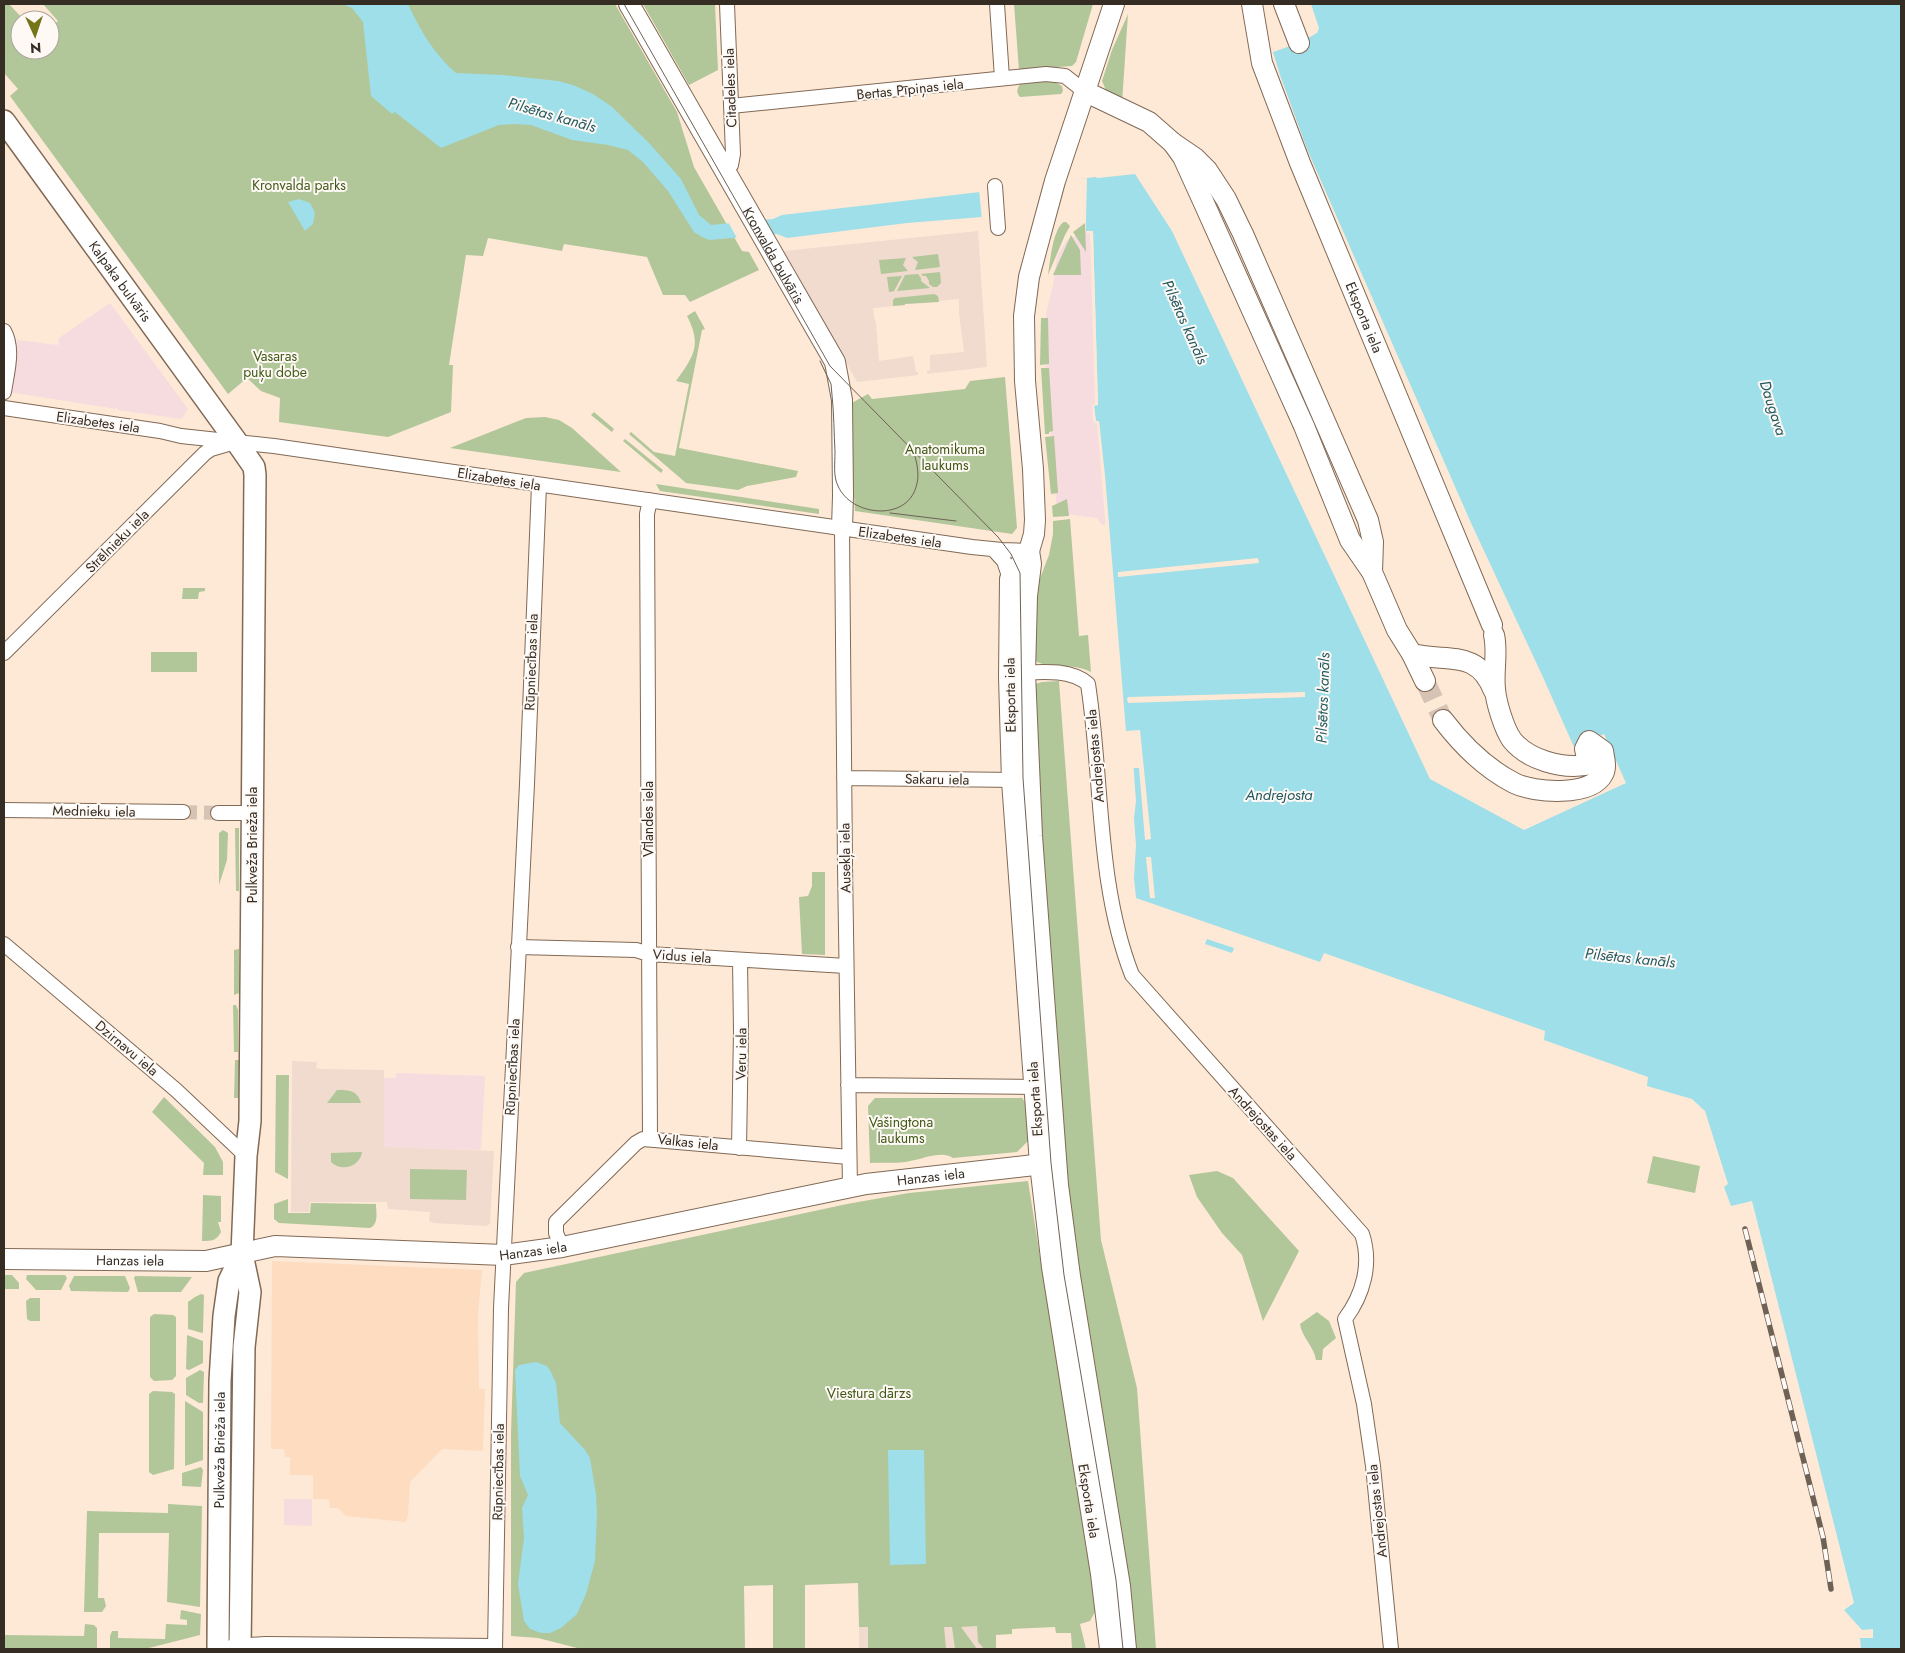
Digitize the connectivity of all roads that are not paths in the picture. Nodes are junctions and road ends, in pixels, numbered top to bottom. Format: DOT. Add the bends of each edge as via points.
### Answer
graph roads {
  1 [pos="630,4"];
  2 [pos="727,4"];
  3 [pos="997,4"];
  4 [pos="1114,4"];
  5 [pos="1284,4"];
  6 [pos="1256,5"];
  7 [pos="1299,43"];
  8 [pos="1002,78"];
  9 [pos="1084,91"];
  10 [pos="731,106"];
  11 [pos="4,121"];
  12 [pos="726,170"];
  13 [pos="995,186"];
  14 [pos="998,228"];
  15 [pos="4,331"];
  16 [pos="4,392"];
  17 [pos="4,408"];
  18 [pos="236,441"];
  19 [pos="539,485"];
  20 [pos="650,500"];
  21 [pos="842,528"];
  22 [pos="994,550"];
  23 [pos="1029,551"];
  24 [pos="1010,579"];
  25 [pos="6,648"];
  26 [pos="1412,654"];
  27 [pos="1017,673"];
  28 [pos="1425,681"];
  29 [pos="1496,695"];
  30 [pos="1443,720"];
  31 [pos="844,778"];
  32 [pos="1021,780"];
  33 [pos="4,810"];
  34 [pos="184,812"];
  35 [pos="218,813"];
  36 [pos="253,813"];
  37 [pos="4,944"];
  38 [pos="518,947"];
  39 [pos="649,954"];
  40 [pos="740,960"];
  41 [pos="846,966"];
  42 [pos="848,1085"];
  43 [pos="1042,1087"];
  44 [pos="650,1138"];
  45 [pos="740,1148"];
  46 [pos="246,1156"];
  47 [pos="849,1157"];
  48 [pos="1048,1164"];
  49 [pos="850,1188"];
  50 [pos="562,1247"];
  51 [pos="242,1254"];
  52 [pos="504,1255"];
  53 [pos="4,1259"];
  54 [pos="495,1647"];
  55 [pos="229,1648"];
  56 [pos="1110,1649"];
  57 [pos="1126,1649"];
  58 [pos="1391,1649"];
  1 -- 12 [label="street, Kronvalda bulvāris"];
  2 -- 10 [label="street, Citadeles iela"];
  3 -- 8 [label="street"];
  4 -- 9 [label="street, Eksporta iela"];
  5 -- 7 [label="street"];
  6 -- 29 [label="street, Eksporta iela" via="1262,63 1300,163 1493,630"];
  8 -- 9 [label="street, Bertas Pīpiņas iela" via="1046,74 1065,76"];
  8 -- 10 [label="street, Bertas Pīpiņas iela"];
  9 -- 23 [label="street, Eksporta iela" via="1042,224 1029,277 1024,316 1024,381 1035,500 1034,534"];
  9 -- 26 [label="street" via="1149,122 1195,158 1226,199 1368,520 1373,542 1372,572 1397,630"];
  10 -- 12 [label="street, Citadeles iela" via="733,159"];
  11 -- 18 [label="main road, Kalpaka bulvāris"];
  12 -- 21 [label="street, Kronvalda bulvāris" via="835,362 842,400"];
  13 -- 14 [label="street"];
  15 -- 16 [label="street" via="10,349"];
  17 -- 18 [label="street, Elizabetes iela" via="181,436"];
  18 -- 19 [label="street, Elizabetes iela"];
  18 -- 25 [label="street, Strēlnieku iela" via="205,454"];
  18 -- 36 [label="main road, Pulkveža Brieža iela" via="254,467 255,475"];
  19 -- 20 [label="street, Elizabetes iela"];
  19 -- 38 [label="street, Rūpniecības iela"];
  20 -- 21 [label="street, Elizabetes iela"];
  20 -- 39 [label="street, Vīlandes iela" via="647,514"];
  21 -- 22 [label="street, Elizabetes iela"];
  21 -- 31 [label="street, Ausekļa iela"];
  22 -- 23 [label="street, Elizabetes iela"];
  22 -- 24 [label="street" via="1004,561"];
  23 -- 24 [label="street, Eksporta iela"];
  23 -- 27 [label="street, Eksporta iela" via="1027,606"];
  24 -- 27 [label="street, Eksporta iela"];
  26 -- 28 [label="street"];
  26 -- 29 [label="street" via="1455,658 1471,663 1482,671"];
  27 -- 32 [label="street, Eksporta iela"];
  27 -- 58 [label="street, Andrejostas iela" via="1072,674 1088,684 1106,875 1122,951 1132,975 1362,1234 1366,1244 1363,1286 1345,1319 1361,1388 1370,1449"];
  29 -- 30 [label="street" via="1511,739 1522,750 1537,758 1579,766 1588,763 1585,749 1589,741 1603,751 1604,772 1599,780 1588,786 1556,791 1516,784 1465,746"];
  31 -- 32 [label="street, Sakaru iela"];
  31 -- 41 [label="street, Ausekļa iela"];
  32 -- 43 [label="street, Eksporta iela" via="1032,836"];
  33 -- 34 [label="street, Mednieku iela"];
  35 -- 36 [label="street"];
  36 -- 46 [label="main road, Pulkveža Brieža iela" via="250,1121"];
  37 -- 46 [label="street, Dzirnavu iela" via="176,1090"];
  38 -- 39 [label="street, Vidus iela" via="636,950"];
  38 -- 52 [label="street, Rūpniecības iela"];
  39 -- 40 [label="street, Vidus iela"];
  39 -- 44 [label="street, Vīlandes iela"];
  40 -- 41 [label="street, Vidus iela"];
  40 -- 45 [label="street, Veru iela"];
  41 -- 42 [label="street, Ausekļa iela"];
  42 -- 43 [label="street"];
  42 -- 47 [label="street, Ausekļa iela"];
  43 -- 48 [label="street, Eksporta iela"];
  44 -- 45 [label="street, Valkas iela"];
  44 -- 50 [label="street, Valkas iela" via="636,1143 556,1222 556,1233"];
  45 -- 47 [label="street, Valkas iela"];
  46 -- 51 [label="main road, Pulkveža Brieža iela"];
  47 -- 49 [label="street, Ausekļa iela"];
  48 -- 49 [label="street, Hanzas iela"];
  48 -- 56 [label="street, Eksporta iela" via="1055,1287"];
  48 -- 57 [label="street, Eksporta iela" via="1070,1276 1120,1586"];
  49 -- 50 [label="street, Hanzas iela"];
  50 -- 52 [label="street, Hanzas iela"];
  51 -- 52 [label="street, Hanzas iela" via="275,1246"];
  51 -- 53 [label="street, Hanzas iela" via="201,1262"];
  51 -- 55 [label="main road, Pulkveža Brieža iela" via="229,1281 220,1381"];
  52 -- 54 [label="street, Rūpniecības iela"];
  54 -- 55 [label="street"];
}
